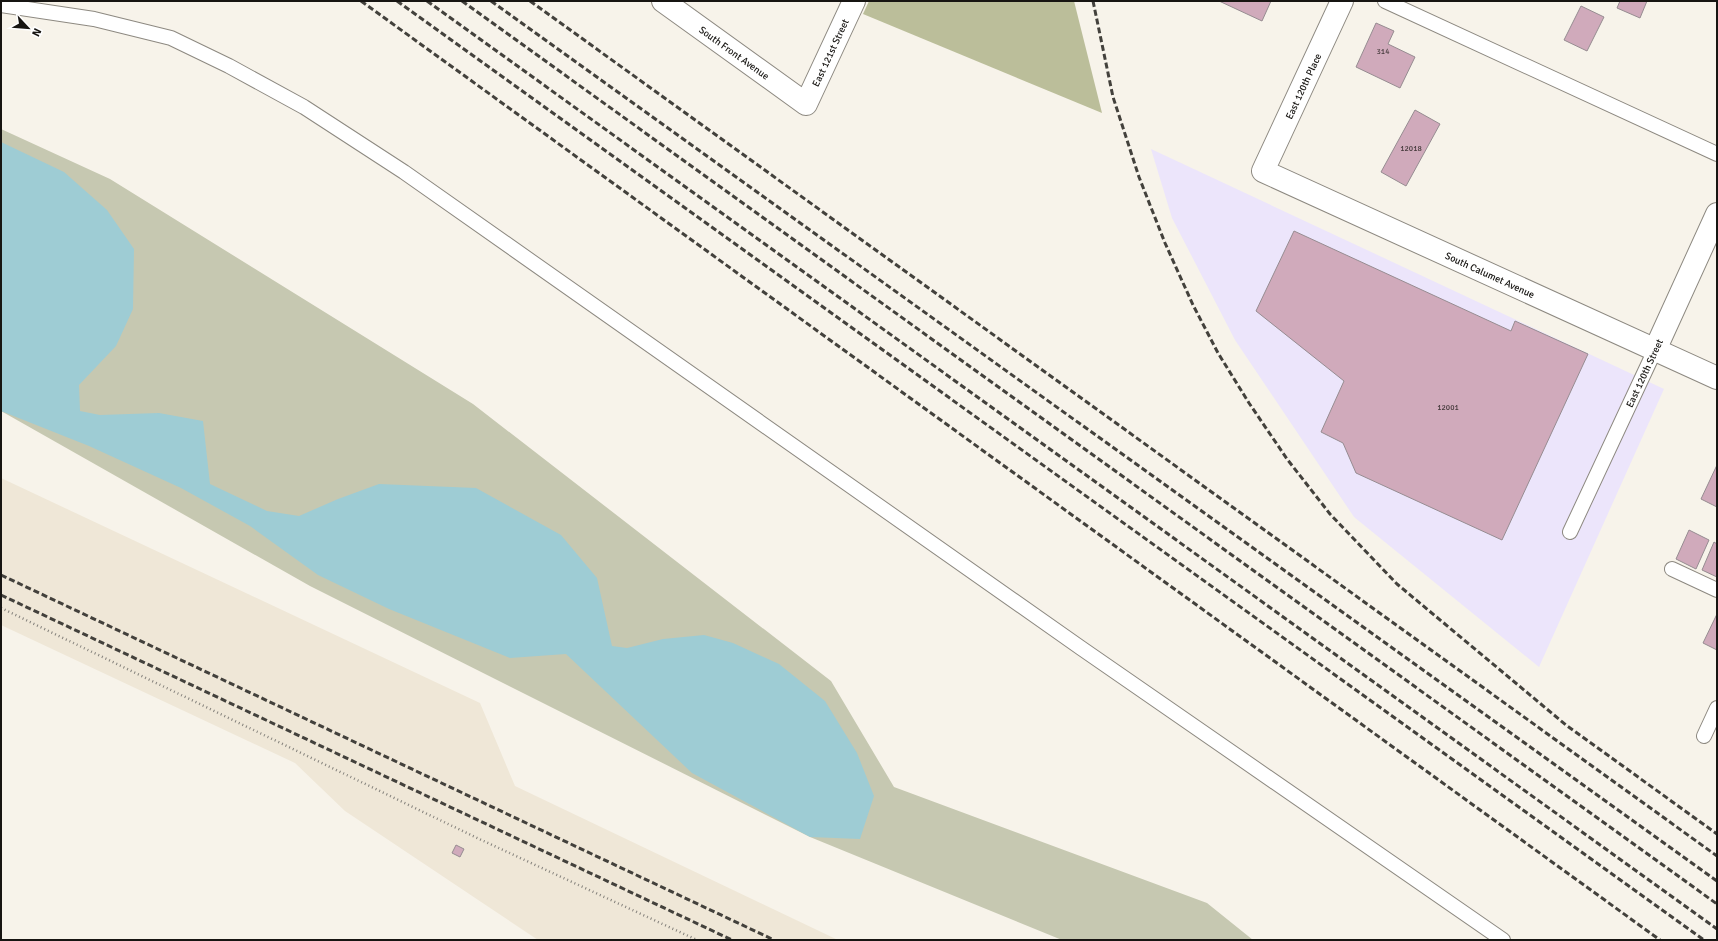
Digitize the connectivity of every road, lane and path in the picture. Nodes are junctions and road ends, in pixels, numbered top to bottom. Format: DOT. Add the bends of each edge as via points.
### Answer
graph roads {
  1 [pos="663,1"];
  2 [pos="854,1"];
  3 [pos="1342,1"];
  4 [pos="1385,1"];
  5 [pos="1,5"];
  6 [pos="806,104"];
  7 [pos="1717,154"];
  8 [pos="1263,171"];
  9 [pos="1717,214"];
  10 [pos="1655,350"];
  11 [pos="1717,378"];
  12 [pos="1570,532"];
  13 [pos="1672,569"];
  14 [pos="1717,590"];
  15 [pos="1,608"];
  16 [pos="1717,708"];
  17 [pos="1704,736"];
  18 [pos="697,940"];
  19 [pos="1503,940"];
  1 -- 6 [label="street, South Front Avenue"];
  2 -- 6 [label="street, East 121st Street"];
  3 -- 8 [label="street, East 120th Place"];
  4 -- 7 [label="lane"];
  5 -- 19 [label="lane" via="94,19 171,38 304,107 404,172 1081,648"];
  8 -- 10 [label="street, South Calumet Avenue"];
  9 -- 10 [label="street, East 120th Street"];
  10 -- 11 [label="street, South Calumet Avenue"];
  10 -- 12 [label="lane, East 120th Street"];
  13 -- 14 [label="lane"];
  15 -- 18 [label="path" via="476,837"];
  16 -- 17 [label="lane"];
}
